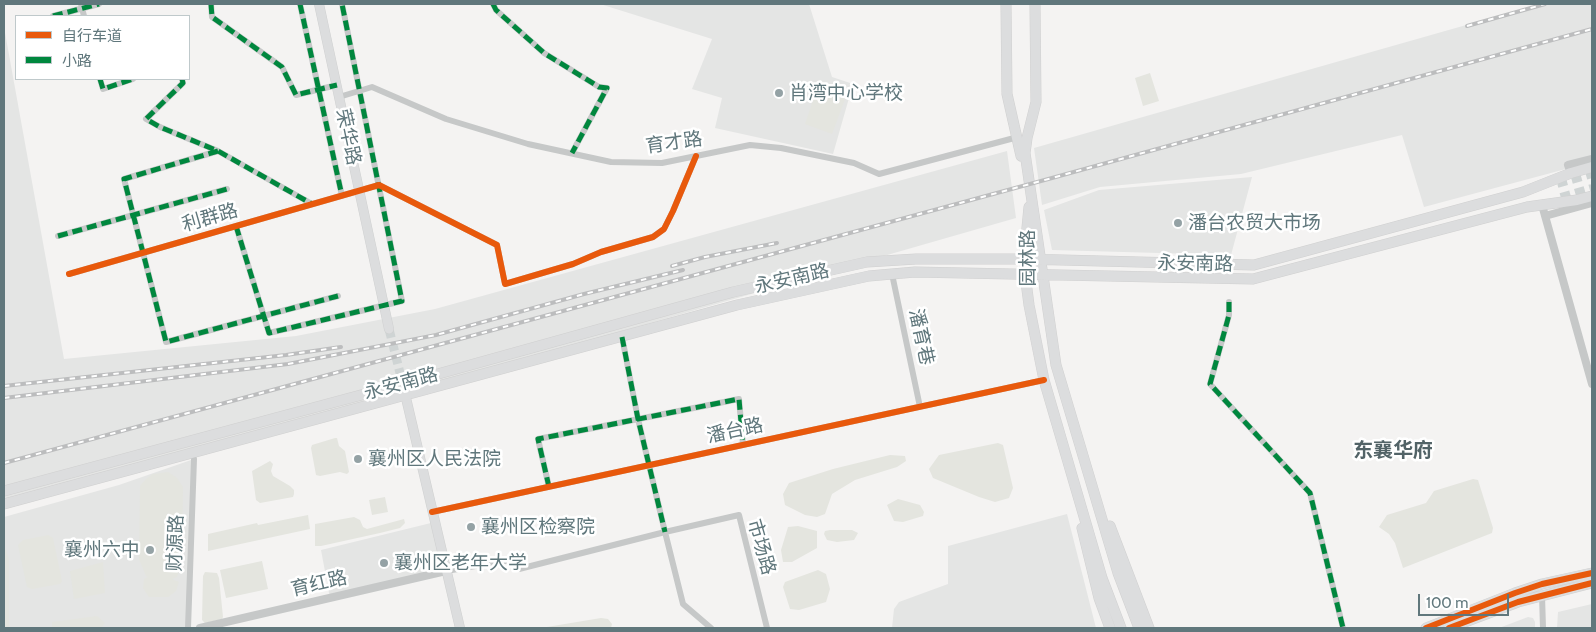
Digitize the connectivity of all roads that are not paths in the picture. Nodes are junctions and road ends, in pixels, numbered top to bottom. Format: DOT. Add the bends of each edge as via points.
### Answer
graph roads {
  1 [pos="99,4"];
  2 [pos="211,4"];
  3 [pos="300,4"];
  4 [pos="320,4"];
  5 [pos="342,4"];
  6 [pos="493,4"];
  7 [pos="1006,4"];
  8 [pos="1035,4"];
  9 [pos="82,6"];
  10 [pos="56,15"];
  11 [pos="100,80"];
  12 [pos="130,80"];
  13 [pos="182,80"];
  14 [pos="337,85"];
  15 [pos="318,90"];
  16 [pos="359,91"];
  17 [pos="339,97"];
  18 [pos="1018,137"];
  19 [pos="218,151"];
  20 [pos="572,153"];
  21 [pos="696,156"];
  22 [pos="1592,159"];
  23 [pos="1592,167"];
  24 [pos="1571,173"];
  25 [pos="1557,183"];
  26 [pos="379,185"];
  27 [pos="227,189"];
  28 [pos="359,191"];
  29 [pos="1523,192"];
  30 [pos="342,196"];
  31 [pos="1592,196"];
  32 [pos="1561,198"];
  33 [pos="1592,203"];
  34 [pos="312,204"];
  35 [pos="1542,205"];
  36 [pos="1528,207"];
  37 [pos="133,215"];
  38 [pos="1545,216"];
  39 [pos="236,226"];
  40 [pos="58,236"];
  41 [pos="143,253"];
  42 [pos="1024,259"];
  43 [pos="1041,260"];
  44 [pos="69,274"];
  45 [pos="892,274"];
  46 [pos="1025,274"];
  47 [pos="1042,275"];
  48 [pos="338,296"];
  49 [pos="1229,302"];
  50 [pos="384,305"];
  51 [pos="264,316"];
  52 [pos="389,328"];
  53 [pos="622,337"];
  54 [pos="1044,380"];
  55 [pos="402,382"];
  56 [pos="1592,384"];
  57 [pos="405,396"];
  58 [pos="920,407"];
  59 [pos="638,419"];
  60 [pos="743,444"];
  61 [pos="194,459"];
  62 [pos="648,465"];
  63 [pos="549,487"];
  64 [pos="4,491"];
  65 [pos="4,504"];
  66 [pos="1098,504"];
  67 [pos="1081,507"];
  68 [pos="432,512"];
  69 [pos="665,532"];
  70 [pos="446,571"];
  71 [pos="1592,573"];
  72 [pos="1592,583"];
  73 [pos="1542,595"];
  74 [pos="188,628"];
  75 [pos="200,628"];
  76 [pos="460,628"];
  77 [pos="712,628"];
  78 [pos="767,628"];
  79 [pos="1110,628"];
  80 [pos="1121,628"];
  81 [pos="1139,628"];
  82 [pos="1149,628"];
  83 [pos="1343,628"];
  84 [pos="1426,628"];
  85 [pos="1450,628"];
  86 [pos="1543,628"];
  1 -- 9 [label="street"];
  2 -- 15 [label="street" via="212,17 282,67 296,95"];
  3 -- 15 [label="street"];
  4 -- 14 [label="main road, 荣华路"];
  5 -- 16 [label="street"];
  6 -- 20 [label="street" via="544,53 599,87 607,88"];
  7 -- 18 [label="main road, 园林路" via="1006,94"];
  8 -- 43 [label="main road, 园林路" via="1036,102 1025,153"];
  9 -- 10 [label="street"];
  11 -- 12 [label="street" via="103,89"];
  13 -- 19 [label="street" via="146,120"];
  14 -- 15 [label="street"];
  14 -- 17 [label="main road, 荣华路"];
  15 -- 30 [label="street"];
  16 -- 17 [label="street, 育才路"];
  16 -- 20 [label="street, 育才路" via="372,88 446,119 528,144"];
  16 -- 26 [label="street"];
  17 -- 28 [label="main road, 荣华路"];
  18 -- 21 [label="street, 育才路" via="880,174 854,163 781,148 750,145"];
  18 -- 42 [label="main road, 园林路" via="1029,208"];
  19 -- 34 [label="street"];
  19 -- 37 [label="street" via="124,179"];
  20 -- 21 [label="street, 育才路" via="611,162 662,163"];
  21 -- 26 [label="street" via="664,229 653,237 505,284 497,245"];
  22 -- 24 [label="street" via="1568,165"];
  23 -- 24 [label="main road, 永安南路"];
  24 -- 29 [label="main road, 永安南路"];
  25 -- 29 [label="main road"];
  26 -- 28 [label="street, 利群路"];
  26 -- 50 [label="street" via="402,301"];
  27 -- 37 [label="street"];
  28 -- 30 [label="street, 利群路"];
  28 -- 50 [label="main road, 荣华路"];
  29 -- 43 [label="main road, 永安南路" via="1254,265"];
  30 -- 34 [label="street, 利群路"];
  31 -- 35 [label="main road, 永安南路"];
  32 -- 36 [label="main road"];
  33 -- 38 [label="street"];
  34 -- 39 [label="street, 利群路"];
  35 -- 36 [label="main road, 永安南路"];
  35 -- 38 [label="street"];
  36 -- 47 [label="main road, 永安南路" via="1253,279"];
  37 -- 40 [label="street"];
  37 -- 41 [label="street"];
  38 -- 56 [label="street"];
  39 -- 41 [label="street, 利群路"];
  39 -- 51 [label="street"];
  41 -- 44 [label="street, 利群路"];
  41 -- 51 [label="street" via="166,342"];
  42 -- 43 [label="main road, 永安南路"];
  42 -- 46 [label="main road, 园林路"];
  42 -- 55 [label="main road, 永安南路" via="868,262 733,292"];
  43 -- 47 [label="main road, 园林路"];
  45 -- 46 [label="main road, 永安南路"];
  45 -- 53 [label="main road, 永安南路" via="869,276 737,305"];
  45 -- 58 [label="street, 潘育巷"];
  46 -- 47 [label="main road, 永安南路"];
  46 -- 54 [label="main road, 园林路"];
  47 -- 66 [label="main road, 园林路" via="1056,365"];
  48 -- 51 [label="street"];
  49 -- 83 [label="street" via="1229,315 1210,384 1310,493"];
  50 -- 51 [label="street" via="269,333"];
  50 -- 52 [label="main road, 荣华路"];
  53 -- 57 [label="main road, 永安南路"];
  53 -- 59 [label="street"];
  54 -- 58 [label="street, 潘台路"];
  54 -- 67 [label="main road, 园林路"];
  55 -- 57 [label="main road"];
  55 -- 64 [label="main road, 永安南路"];
  57 -- 65 [label="main road, 永安南路"];
  57 -- 68 [label="main road"];
  58 -- 60 [label="street, 潘台路"];
  59 -- 60 [label="street" via="739,399"];
  59 -- 62 [label="street"];
  59 -- 63 [label="street" via="538,439"];
  60 -- 62 [label="street, 潘台路"];
  61 -- 74 [label="street, 财源路"];
  62 -- 63 [label="street, 潘台路"];
  62 -- 69 [label="street"];
  63 -- 68 [label="street, 潘台路"];
  66 -- 81 [label="main road, 园林路" via="1118,573"];
  66 -- 82 [label="main road, 园林路" via="1104,511"];
  67 -- 79 [label="main road, 园林路" via="1083,536"];
  67 -- 80 [label="main road, 园林路"];
  68 -- 70 [label="main road"];
  69 -- 70 [label="street" via="519,569 517,559"];
  69 -- 77 [label="street" via="683,604"];
  69 -- 78 [label="street, 市场路" via="739,515"];
  70 -- 75 [label="street, 育红路"];
  70 -- 76 [label="main road"];
  71 -- 84 [label="main road" via="1542,584"];
  72 -- 73 [label="main road"];
  73 -- 85 [label="main road"];
  73 -- 86 [label="street"];
}
